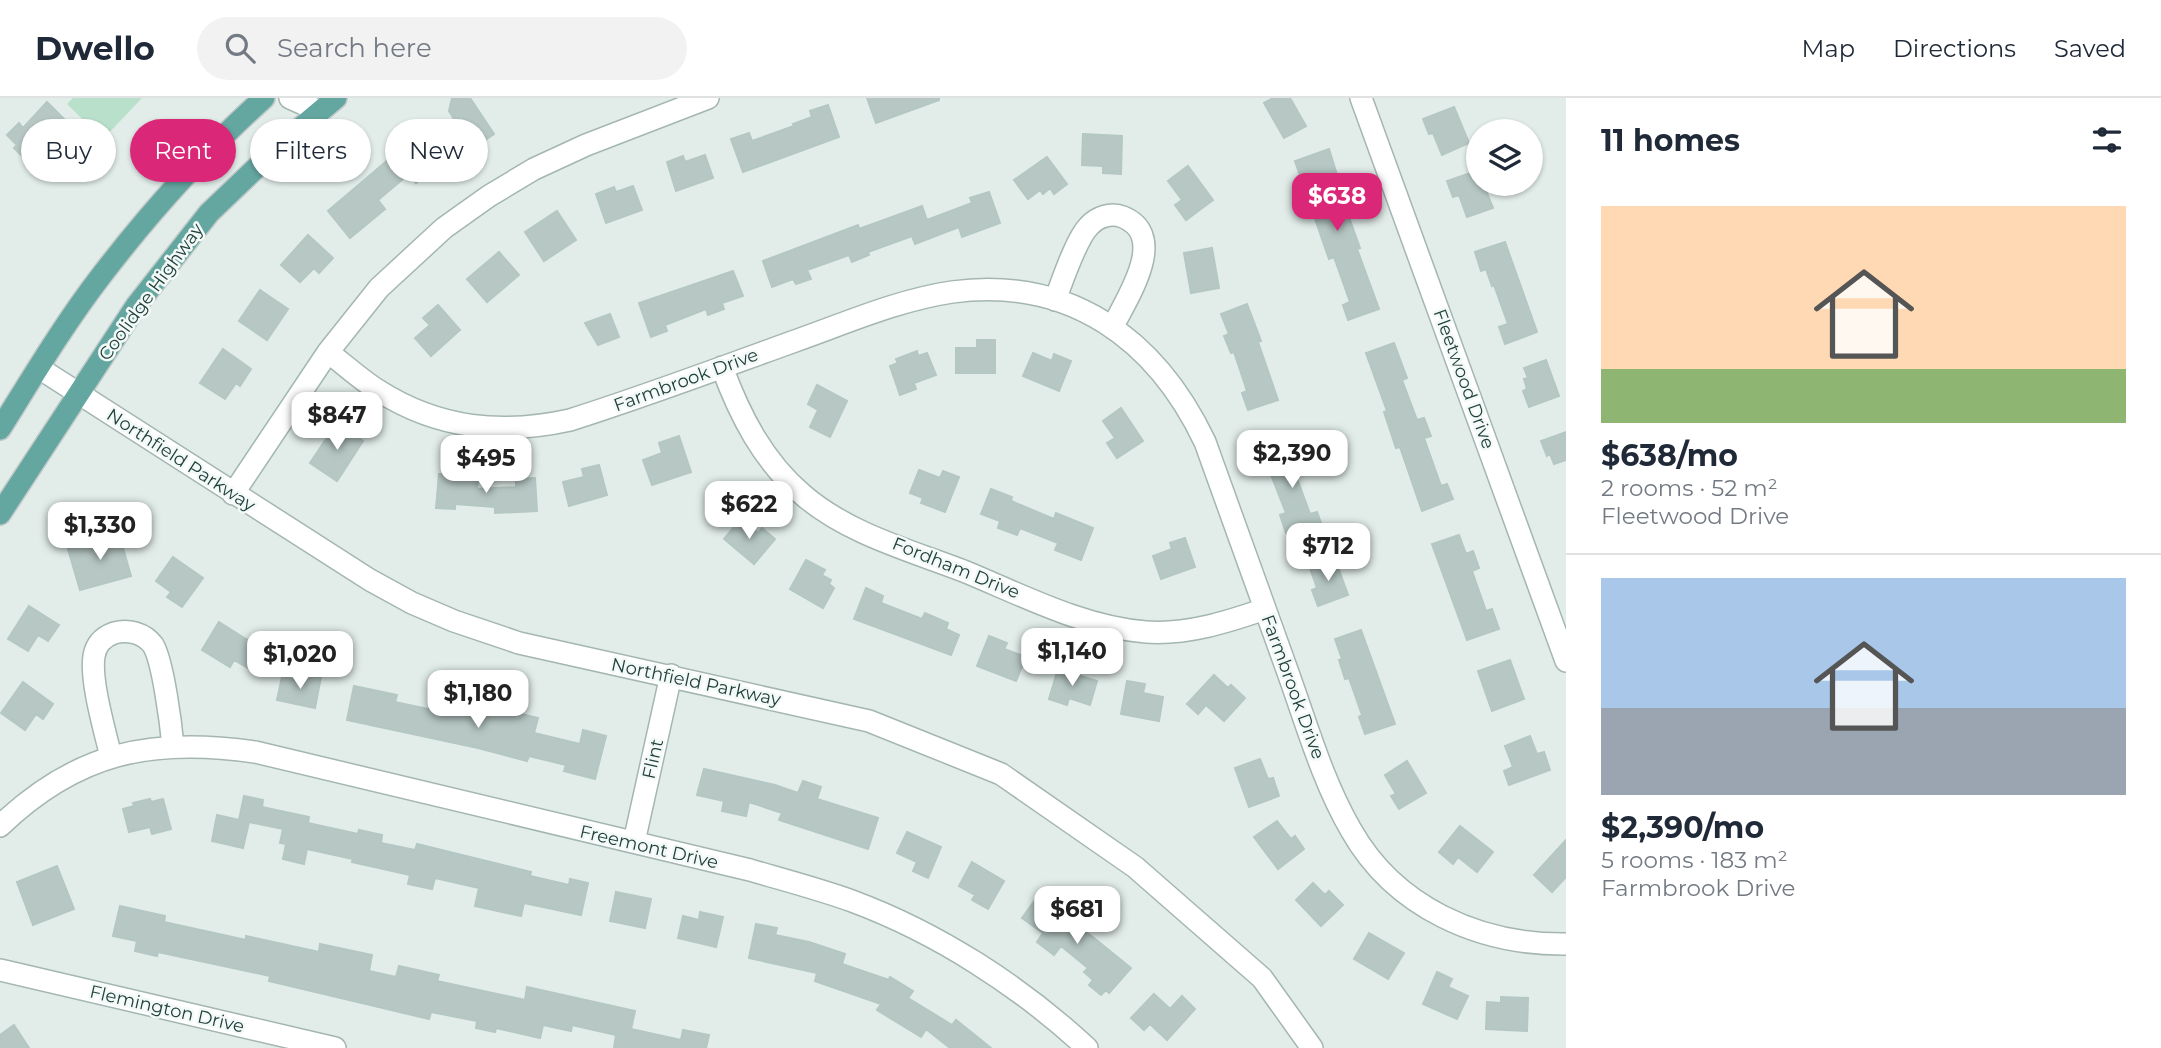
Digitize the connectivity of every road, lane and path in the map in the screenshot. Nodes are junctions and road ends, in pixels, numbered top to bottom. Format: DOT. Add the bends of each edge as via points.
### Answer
graph roads {
  1 [pos="264,98"];
  2 [pos="290,98"];
  3 [pos="708,98"];
  4 [pos="1361,98"];
  5 [pos="323,102"];
  6 [pos="1055,300"];
  7 [pos="1113,326"];
  8 [pos="328,352"];
  9 [pos="722,367"];
  10 [pos="38,368"];
  11 [pos="78,393"];
  12 [pos="0,429"];
  13 [pos="233,494"];
  14 [pos="0,514"];
  15 [pos="1265,609"];
  16 [pos="1566,661"];
  17 [pos="671,675"];
  18 [pos="173,746"];
  19 [pos="111,757"];
  20 [pos="0,826"];
  21 [pos="634,842"];
  22 [pos="1566,944"];
  23 [pos="0,970"];
  24 [pos="334,1048"];
  25 [pos="1087,1048"];
  26 [pos="1312,1048"];
  1 -- 10 [label="main road" via="149,216"];
  2 -- 5 [label="street"];
  3 -- 8 [label="street" via="586,145 489,196 444,228 379,289"];
  4 -- 16 [label="street, Fleetwood Drive"];
  5 -- 11 [label="main road, Coolidge Highway" via="209,213 136,306"];
  6 -- 7 [label="street, Farmbrook Drive"];
  6 -- 7 [label="street" via="1088,226 1106,215 1126,218 1140,231 1145,251"];
  6 -- 9 [label="street, Farmbrook Drive" via="1016,291 950,292"];
  7 -- 15 [label="street, Farmbrook Drive" via="1152,360 1194,418"];
  8 -- 9 [label="street, Farmbrook Drive" via="401,403 475,428 570,420"];
  8 -- 13 [label="street"];
  9 -- 15 [label="street, Fordham Drive" via="756,441 776,467 813,502 855,527 1062,612 1118,629 1200,628"];
  10 -- 11 [label="street, Northfield Parkway"];
  10 -- 12 [label="main road"];
  11 -- 13 [label="street, Northfield Parkway"];
  11 -- 14 [label="main road, Coolidge Highway"];
  13 -- 17 [label="street, Northfield Parkway" via="370,580 454,621 530,645"];
  15 -- 22 [label="street, Farmbrook Drive" via="1338,804 1371,859 1421,904 1455,923 1497,938"];
  17 -- 21 [label="street, Flint"];
  17 -- 26 [label="street, Northfield Parkway" via="869,721 1002,774 1135,867 1262,978"];
  18 -- 19 [label="street, Freemont Drive"];
  18 -- 19 [label="street" via="156,653 146,638 119,631 103,639 94,654 93,670"];
  18 -- 21 [label="street, Freemont Drive" via="255,752"];
  19 -- 20 [label="street, Freemont Drive" via="34,795"];
  21 -- 25 [label="street, Freemont Drive" via="809,886 881,914 991,973"];
  23 -- 24 [label="street, Flemington Drive"];
}
